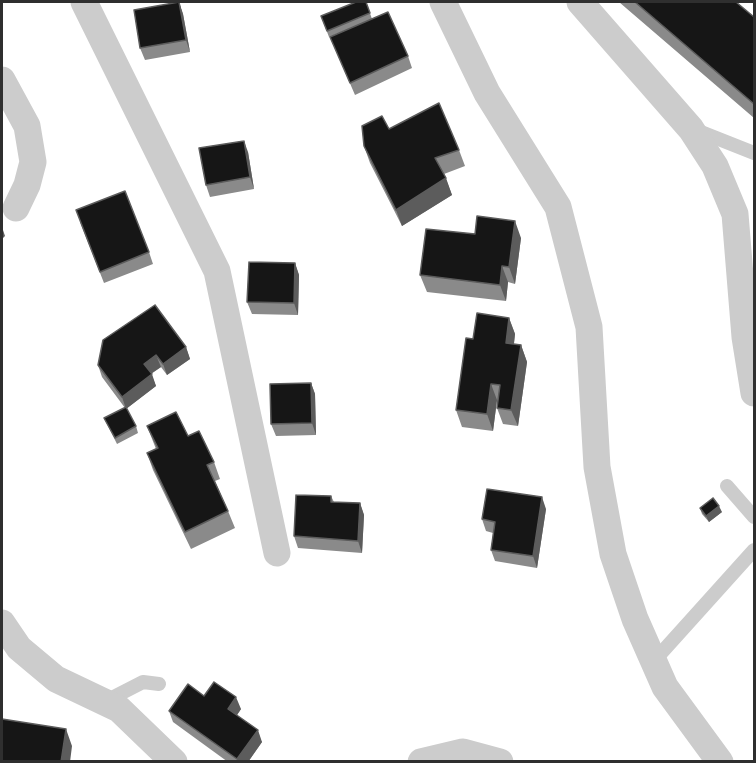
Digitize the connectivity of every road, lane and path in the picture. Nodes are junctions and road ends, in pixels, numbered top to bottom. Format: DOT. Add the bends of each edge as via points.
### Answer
graph roads {
  1 [pos="84,2"];
  2 [pos="443,2"];
  3 [pos="580,2"];
  4 [pos="2,80"];
  5 [pos="692,129"];
  6 [pos="754,153"];
  7 [pos="16,208"];
  8 [pos="754,393"];
  9 [pos="727,486"];
  10 [pos="754,517"];
  11 [pos="754,550"];
  12 [pos="277,553"];
  13 [pos="2,623"];
  14 [pos="654,661"];
  15 [pos="159,684"];
  16 [pos="104,702"];
  17 [pos="174,762"];
  18 [pos="421,762"];
  19 [pos="500,762"];
  20 [pos="720,762"];
  1 -- 12 [label="street" via="217,271"];
  2 -- 14 [label="street" via="487,93 558,207 589,327 597,467 613,554 634,619"];
  3 -- 5 [label="street"];
  4 -- 7 [label="street" via="27,126 33,162"];
  5 -- 6 [label="lane"];
  5 -- 8 [label="street" via="715,166 735,214 745,337"];
  9 -- 10 [label="lane"];
  11 -- 14 [label="lane"];
  13 -- 16 [label="street" via="19,648 56,679"];
  14 -- 20 [label="street" via="665,687"];
  15 -- 16 [label="lane" via="142,682"];
  16 -- 17 [label="street" via="119,709"];
  18 -- 19 [label="street" via="463,752"];
}
